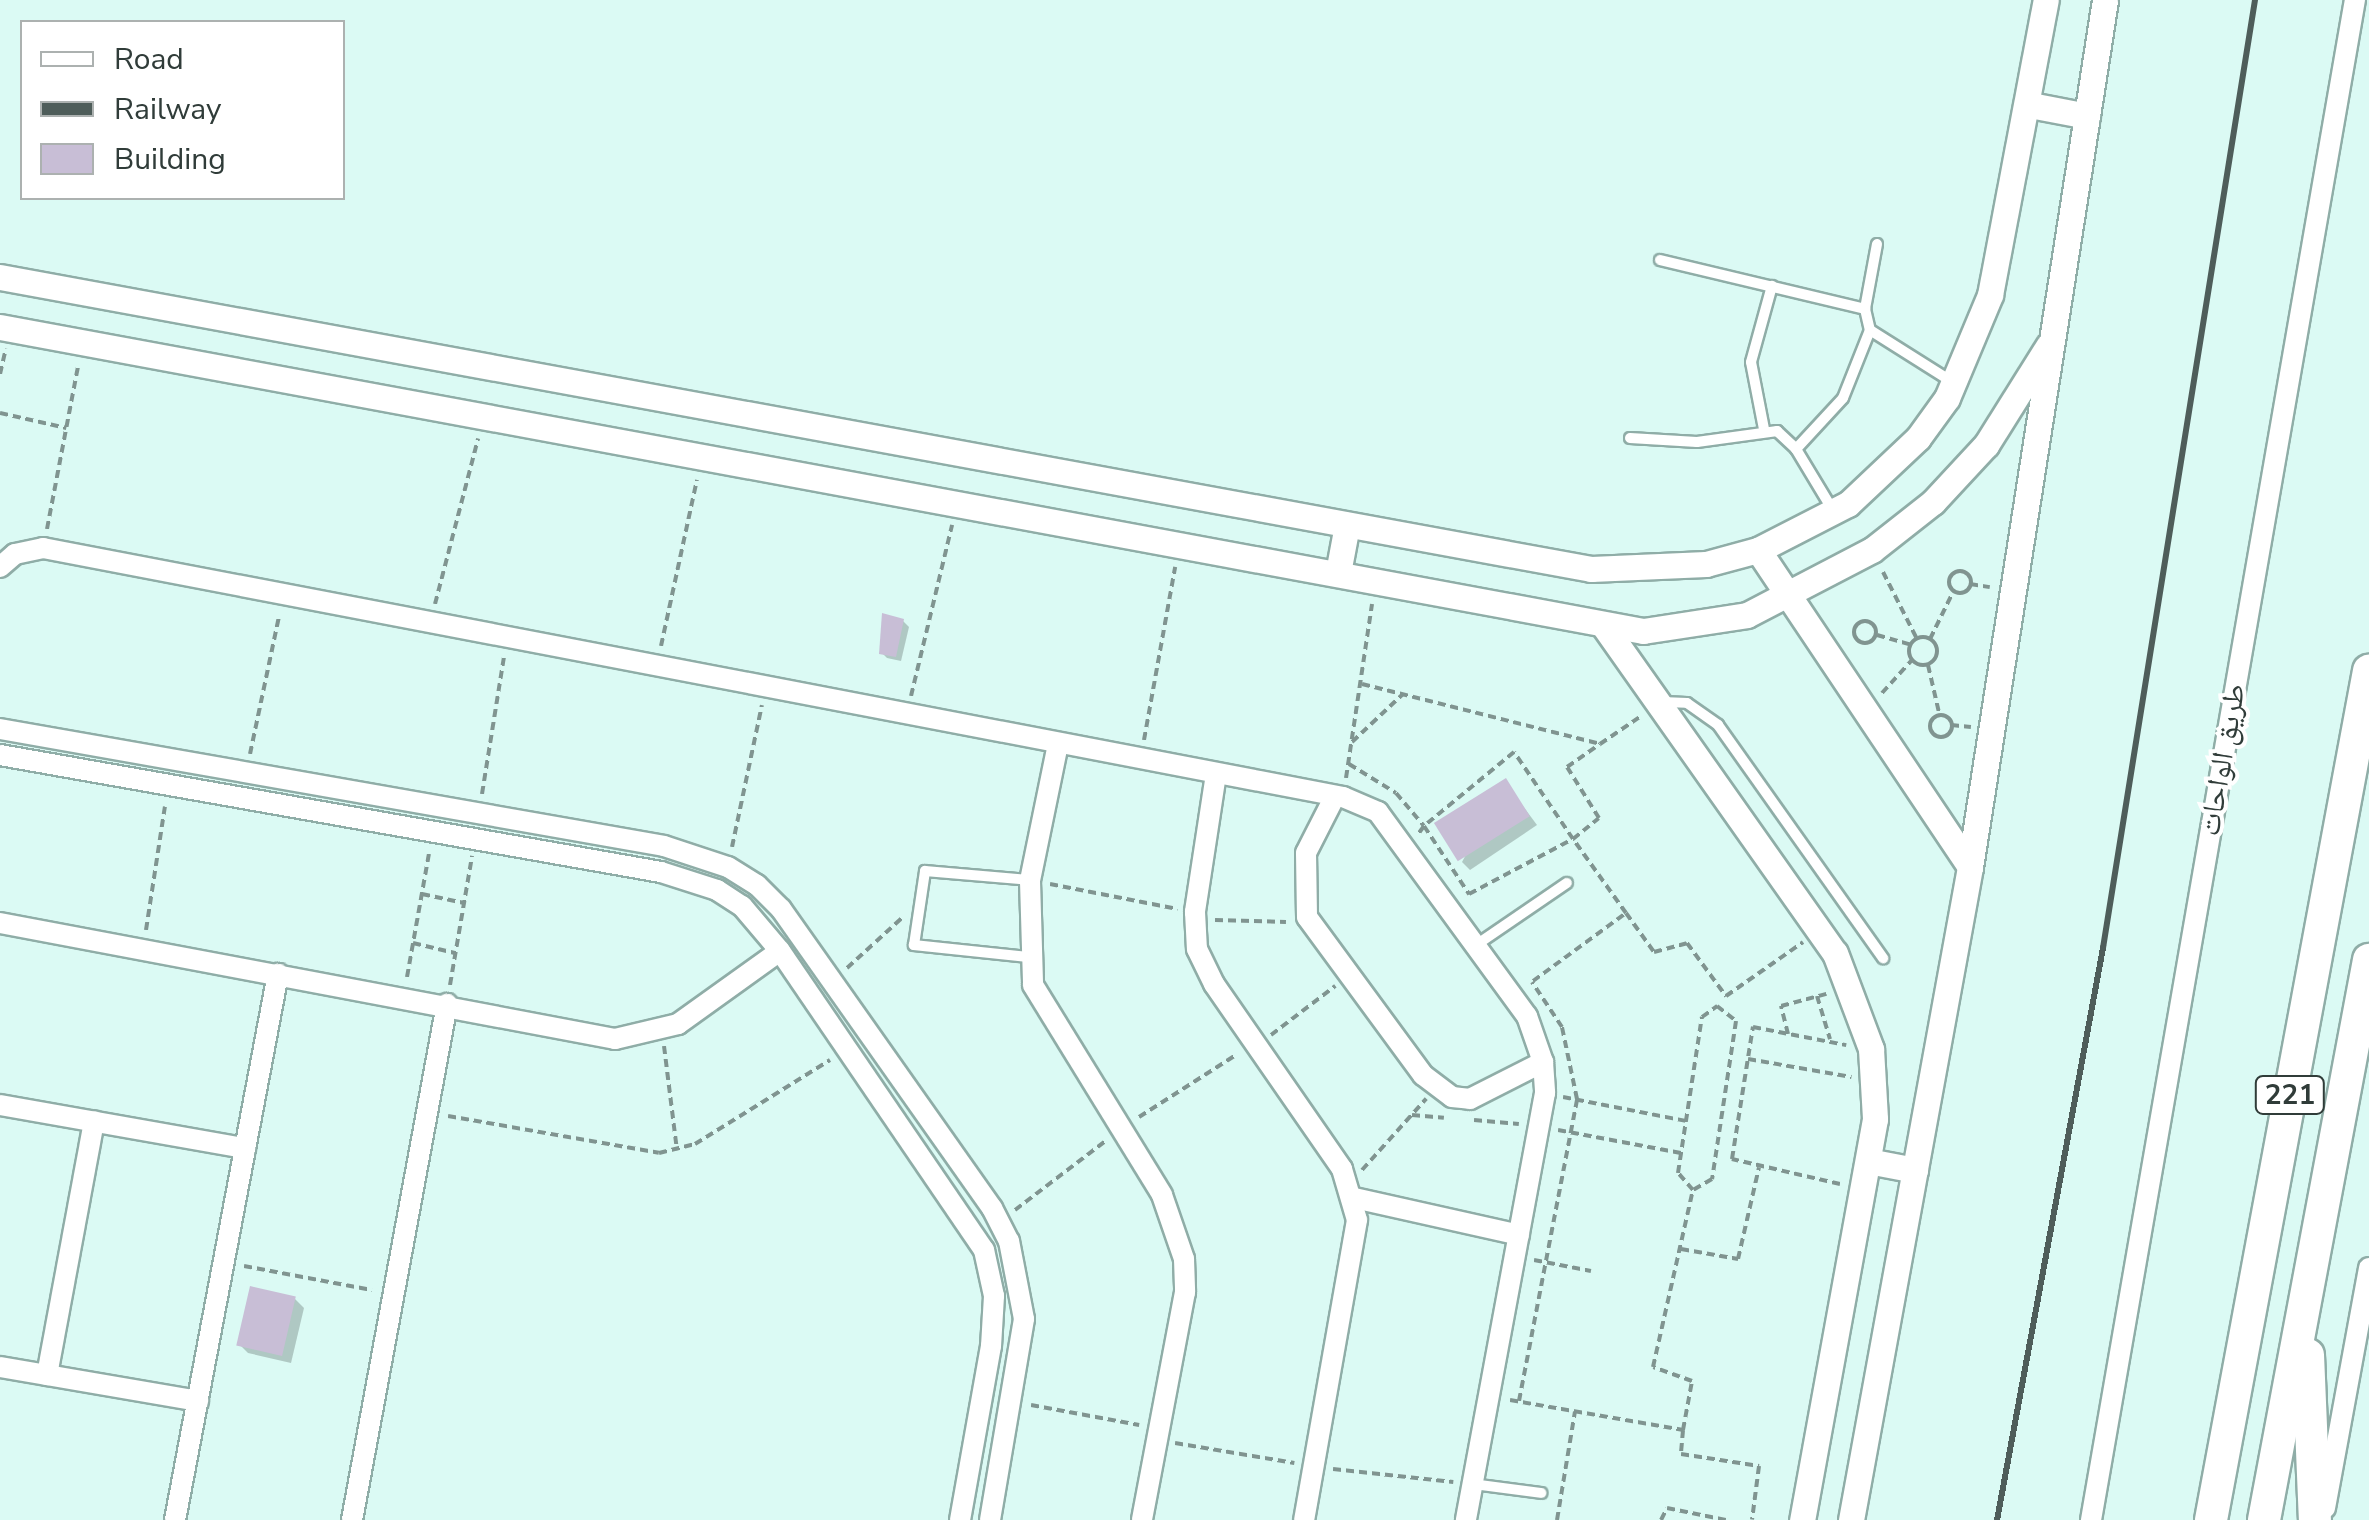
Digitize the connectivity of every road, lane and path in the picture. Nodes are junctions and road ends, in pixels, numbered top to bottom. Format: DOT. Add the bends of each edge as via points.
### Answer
graph roads {
  1 [pos="2046,0"];
  2 [pos="2105,0"];
  3 [pos="2354,0"];
  4 [pos="2030,105"];
  5 [pos="2086,116"];
  6 [pos="1877,244"];
  7 [pos="1660,260"];
  8 [pos="0,276"];
  9 [pos="1772,286"];
  10 [pos="1865,308"];
  11 [pos="0,327"];
  12 [pos="1870,330"];
  13 [pos="303,331"];
  14 [pos="83,342"];
  15 [pos="2048,346"];
  16 [pos="296,377"];
  17 [pos="1956,384"];
  18 [pos="0,413"];
  19 [pos="484,416"];
  20 [pos="66,428"];
  21 [pos="1764,428"];
  22 [pos="1630,438"];
  23 [pos="1796,449"];
  24 [pos="702,455"];
  25 [pos="958,502"];
  26 [pos="1834,512"];
  27 [pos="1347,525"];
  28 [pos="1180,542"];
  29 [pos="43,548"];
  30 [pos="1758,550"];
  31 [pos="1872,550"];
  32 [pos="0,567"];
  33 [pos="1338,572"];
  34 [pos="1375,582"];
  35 [pos="1953,592"];
  36 [pos="1789,596"];
  37 [pos="284,597"];
  38 [pos="430,624"];
  39 [pos="1604,626"];
  40 [pos="1876,634"];
  41 [pos="1918,638"];
  42 [pos="507,639"];
  43 [pos="1930,639"];
  44 [pos="1911,645"];
  45 [pos="1912,660"];
  46 [pos="1928,664"];
  47 [pos="656,667"];
  48 [pos="2369,671"];
  49 [pos="1362,684"];
  50 [pos="766,688"];
  51 [pos="1403,694"];
  52 [pos="1661,702"];
  53 [pos="1866,711"];
  54 [pos="906,715"];
  55 [pos="1940,717"];
  56 [pos="0,730"];
  57 [pos="1352,742"];
  58 [pos="1058,744"];
  59 [pos="0,756"];
  60 [pos="1141,760"];
  61 [pos="180,761"];
  62 [pos="1349,764"];
  63 [pos="246,773"];
  64 [pos="1216,774"];
  65 [pos="172,786"];
  66 [pos="1339,797"];
  67 [pos="479,814"];
  68 [pos="1424,826"];
  69 [pos="432,832"];
  70 [pos="605,836"];
  71 [pos="475,839"];
  72 [pos="1409,849"];
  73 [pos="601,861"];
  74 [pos="728,866"];
  75 [pos="1970,867"];
  76 [pos="1030,880"];
  77 [pos="1567,883"];
  78 [pos="422,894"];
  79 [pos="464,902"];
  80 [pos="919,906"];
  81 [pos="1626,913"];
  82 [pos="1195,916"];
  83 [pos="1311,923"];
  84 [pos="0,924"];
  85 [pos="1820,930"];
  86 [pos="413,943"];
  87 [pos="1476,945"];
  88 [pos="143,949"];
  89 [pos="780,951"];
  90 [pos="456,953"];
  91 [pos="1028,957"];
  92 [pos="1883,958"];
  93 [pos="2369,960"];
  94 [pos="278,974"];
  95 [pos="1349,975"];
  96 [pos="1532,982"];
  97 [pos="834,985"];
  98 [pos="1853,988"];
  99 [pos="1726,996"];
  100 [pos="1817,996"];
  101 [pos="404,997"];
  102 [pos="446,1004"];
  103 [pos="1724,1007"];
  104 [pos="662,1032"];
  105 [pos="1788,1034"];
  106 [pos="1831,1042"];
  107 [pos="1258,1043"];
  108 [pos="846,1049"];
  109 [pos="1871,1049"];
  110 [pos="1748,1059"];
  111 [pos="1544,1062"];
  112 [pos="1874,1082"];
  113 [pos="1436,1088"];
  114 [pos="1545,1093"];
  115 [pos="1577,1100"];
  116 [pos="0,1105"];
  117 [pos="427,1112"];
  118 [pos="928,1118"];
  119 [pos="1686,1121"];
  120 [pos="94,1122"];
  121 [pos="1539,1126"];
  122 [pos="1120,1130"];
  123 [pos="905,1132"];
  124 [pos="1571,1132"];
  125 [pos="245,1148"];
  126 [pos="677,1150"];
  127 [pos="1681,1154"];
  128 [pos="1868,1162"];
  129 [pos="1759,1167"];
  130 [pos="1916,1170"];
  131 [pos="1693,1190"];
  132 [pos="1864,1190"];
  133 [pos="1352,1191"];
  134 [pos="1000,1222"];
  135 [pos="1519,1235"];
  136 [pos="1681,1249"];
  137 [pos="1514,1256"];
  138 [pos="224,1262"];
  139 [pos="1546,1262"];
  140 [pos="2369,1268"];
  141 [pos="1591,1270"];
  142 [pos="394,1294"];
  143 [pos="2306,1297"];
  144 [pos="0,1367"];
  145 [pos="47,1376"];
  146 [pos="1489,1396"];
  147 [pos="198,1401"];
  148 [pos="1011,1401"];
  149 [pos="1518,1401"];
  150 [pos="1576,1411"];
  151 [pos="1160,1430"];
  152 [pos="1684,1430"];
  153 [pos="1472,1484"];
  154 [pos="1541,1494"];
  155 [pos="176,1520"];
  156 [pos="352,1520"];
  157 [pos="960,1520"];
  158 [pos="990,1520"];
  159 [pos="1142,1520"];
  160 [pos="1304,1520"];
  161 [pos="1466,1520"];
  162 [pos="1557,1520"];
  163 [pos="1661,1520"];
  164 [pos="1726,1520"];
  165 [pos="1752,1520"];
  166 [pos="1802,1520"];
  167 [pos="1852,1520"];
  168 [pos="2091,1520"];
  169 [pos="2210,1520"];
  170 [pos="2264,1520"];
  171 [pos="2319,1520"];
  1 -- 4 [label="street"];
  2 -- 5 [label="street"];
  3 -- 168 [label="street, طريق الواحات"];
  4 -- 5 [label="street"];
  4 -- 17 [label="street" via="1990,295"];
  5 -- 15 [label="street"];
  6 -- 10 [label="lane"];
  7 -- 9 [label="lane"];
  8 -- 13 [label="street"];
  9 -- 10 [label="lane"];
  9 -- 21 [label="lane" via="1752,362"];
  10 -- 12 [label="lane"];
  11 -- 14 [label="street"];
  12 -- 17 [label="lane"];
  12 -- 23 [label="lane" via="1843,398"];
  13 -- 16 [label="street"];
  13 -- 27 [label="street"];
  14 -- 16 [label="street"];
  14 -- 20 [label="path"];
  15 -- 31 [label="street" via="1986,445 1933,502"];
  15 -- 75 [label="street"];
  16 -- 19 [label="street"];
  17 -- 26 [label="street" via="1918,438"];
  18 -- 20 [label="path"];
  19 -- 24 [label="street"];
  19 -- 38 [label="path"];
  20 -- 29 [label="path"];
  21 -- 22 [label="lane" via="1697,442"];
  21 -- 23 [label="lane"];
  23 -- 26 [label="lane"];
  24 -- 25 [label="street"];
  24 -- 47 [label="path"];
  25 -- 28 [label="street"];
  25 -- 54 [label="path"];
  26 -- 30 [label="street"];
  27 -- 30 [label="street" via="1591,569 1649,571"];
  27 -- 33 [label="street"];
  28 -- 33 [label="street"];
  28 -- 60 [label="path"];
  29 -- 32 [label="street" via="15,554"];
  29 -- 37 [label="street"];
  30 -- 36 [label="street"];
  31 -- 36 [label="street"];
  31 -- 41 [label="path"];
  33 -- 34 [label="street"];
  34 -- 39 [label="street"];
  34 -- 49 [label="path"];
  35 -- 35 [label="path" via="1970,592 1969,573 1952,573"];
  35 -- 43 [label="path"];
  36 -- 39 [label="street" via="1692,628"];
  36 -- 53 [label="street"];
  37 -- 38 [label="street"];
  37 -- 63 [label="path"];
  38 -- 42 [label="street"];
  39 -- 52 [label="street"];
  40 -- 40 [label="path" via="1875,622 1855,623 1856,642 1875,642"];
  40 -- 44 [label="path"];
  41 -- 43 [label="path"];
  41 -- 44 [label="path"];
  42 -- 47 [label="street"];
  42 -- 67 [label="path"];
  43 -- 46 [label="path" via="1937,652"];
  44 -- 45 [label="path"];
  45 -- 46 [label="path"];
  45 -- 53 [label="path"];
  46 -- 55 [label="path"];
  47 -- 50 [label="street"];
  48 -- 169 [label="highway, 221"];
  49 -- 51 [label="path"];
  49 -- 57 [label="path"];
  50 -- 54 [label="street"];
  50 -- 74 [label="path"];
  51 -- 52 [label="path" via="1600,744"];
  51 -- 57 [label="path"];
  52 -- 85 [label="street"];
  52 -- 92 [label="lane" via="1687,703 1718,725"];
  53 -- 75 [label="street"];
  54 -- 58 [label="street"];
  55 -- 55 [label="path" via="1930,718 1932,736 1952,734 1950,716"];
  56 -- 61 [label="street"];
  57 -- 62 [label="path"];
  58 -- 60 [label="street"];
  58 -- 76 [label="street"];
  59 -- 65 [label="street"];
  60 -- 64 [label="street"];
  61 -- 63 [label="street"];
  61 -- 65 [label="street"];
  62 -- 66 [label="path"];
  62 -- 68 [label="path" via="1396,793"];
  63 -- 67 [label="street"];
  64 -- 66 [label="street"];
  64 -- 82 [label="street"];
  65 -- 69 [label="street"];
  65 -- 88 [label="path"];
  66 -- 72 [label="street" via="1378,812"];
  66 -- 83 [label="street" via="1302,874"];
  67 -- 70 [label="street"];
  68 -- 68 [label="path" via="1514,752 1573,838 1469,894"];
  68 -- 72 [label="path"];
  69 -- 71 [label="street"];
  69 -- 78 [label="path"];
  70 -- 73 [label="street"];
  70 -- 74 [label="street"];
  71 -- 73 [label="street"];
  71 -- 79 [label="path"];
  72 -- 87 [label="street"];
  73 -- 89 [label="street" via="717,890 742,906"];
  74 -- 97 [label="street" via="781,909"];
  75 -- 130 [label="street"];
  76 -- 80 [label="lane" via="925,871"];
  76 -- 82 [label="path"];
  76 -- 91 [label="street"];
  77 -- 87 [label="lane"];
  78 -- 79 [label="path"];
  78 -- 86 [label="path"];
  79 -- 90 [label="path"];
  80 -- 91 [label="lane" via="916,948"];
  80 -- 97 [label="path" via="858,954"];
  81 -- 99 [label="path" via="1654,952 1686,943"];
  82 -- 83 [label="path"];
  82 -- 107 [label="street" via="1198,949 1214,984"];
  83 -- 95 [label="street"];
  84 -- 88 [label="street"];
  85 -- 98 [label="street"];
  85 -- 99 [label="path"];
  86 -- 90 [label="path"];
  86 -- 101 [label="path"];
  87 -- 111 [label="street" via="1526,1016"];
  88 -- 94 [label="street"];
  89 -- 104 [label="street"];
  89 -- 108 [label="street"];
  90 -- 102 [label="path"];
  91 -- 122 [label="street" via="1044,1011"];
  93 -- 143 [label="highway, 221"];
  94 -- 101 [label="street"];
  94 -- 125 [label="street"];
  95 -- 107 [label="path"];
  95 -- 113 [label="street"];
  96 -- 115 [label="path" via="1562,1027"];
  97 -- 118 [label="street"];
  98 -- 100 [label="path"];
  98 -- 109 [label="street"];
  99 -- 103 [label="path"];
  100 -- 105 [label="path" via="1781,1006"];
  100 -- 106 [label="path"];
  101 -- 102 [label="street"];
  102 -- 104 [label="street" via="615,1039"];
  102 -- 117 [label="street"];
  103 -- 119 [label="path" via="1702,1017"];
  103 -- 131 [label="path" via="1736,1021 1712,1179"];
  104 -- 126 [label="path"];
  105 -- 106 [label="path"];
  105 -- 110 [label="path" via="1754,1027"];
  106 -- 109 [label="path"];
  107 -- 122 [label="path"];
  107 -- 133 [label="street"];
  108 -- 123 [label="street"];
  108 -- 126 [label="path"];
  109 -- 112 [label="street"];
  110 -- 112 [label="path"];
  110 -- 129 [label="path" via="1732,1158"];
  111 -- 113 [label="street" via="1470,1099"];
  111 -- 114 [label="street"];
  112 -- 128 [label="street"];
  113 -- 133 [label="path"];
  114 -- 115 [label="path"];
  114 -- 121 [label="street"];
  115 -- 119 [label="path"];
  115 -- 124 [label="path"];
  116 -- 120 [label="street"];
  117 -- 126 [label="path" via="640,1152"];
  117 -- 142 [label="street"];
  118 -- 123 [label="street"];
  118 -- 134 [label="street"];
  119 -- 127 [label="path"];
  120 -- 125 [label="street"];
  120 -- 145 [label="street"];
  121 -- 124 [label="path"];
  121 -- 135 [label="street"];
  122 -- 134 [label="path"];
  122 -- 151 [label="street" via="1162,1195 1184,1258 1185,1292"];
  123 -- 157 [label="street" via="968,1221 991,1274 991,1346"];
  124 -- 127 [label="path"];
  124 -- 139 [label="path"];
  125 -- 138 [label="street"];
  127 -- 131 [label="path" via="1680,1180"];
  128 -- 130 [label="street"];
  128 -- 132 [label="street"];
  129 -- 132 [label="path"];
  129 -- 136 [label="path" via="1738,1260"];
  130 -- 167 [label="street"];
  131 -- 136 [label="path"];
  132 -- 166 [label="street"];
  133 -- 135 [label="street"];
  133 -- 160 [label="street" via="1357,1241"];
  134 -- 148 [label="street" via="1023,1294"];
  135 -- 137 [label="street"];
  136 -- 152 [label="path" via="1654,1367 1692,1381"];
  137 -- 139 [label="path"];
  137 -- 146 [label="street"];
  138 -- 142 [label="path"];
  138 -- 147 [label="street"];
  139 -- 141 [label="path"];
  139 -- 149 [label="path"];
  140 -- 171 [label="street"];
  142 -- 156 [label="street"];
  143 -- 170 [label="highway, 221"];
  143 -- 171 [label="highway"];
  144 -- 145 [label="street"];
  145 -- 147 [label="street"];
  146 -- 149 [label="path"];
  146 -- 153 [label="street"];
  147 -- 155 [label="street"];
  148 -- 151 [label="path"];
  148 -- 158 [label="street"];
  149 -- 150 [label="path"];
  150 -- 152 [label="path"];
  150 -- 162 [label="path"];
  151 -- 159 [label="street"];
  152 -- 165 [label="path" via="1680,1454 1760,1468"];
  153 -- 154 [label="lane"];
  153 -- 161 [label="street"];
  163 -- 164 [label="path" via="1666,1508"];
}
